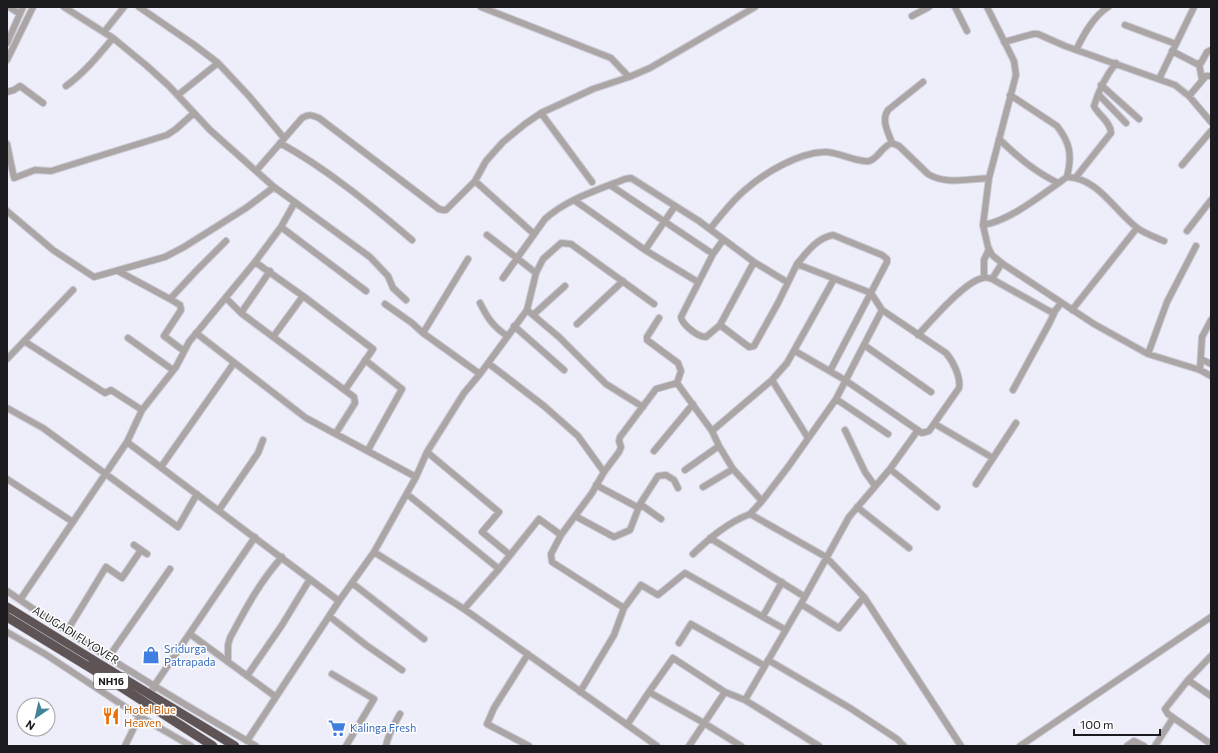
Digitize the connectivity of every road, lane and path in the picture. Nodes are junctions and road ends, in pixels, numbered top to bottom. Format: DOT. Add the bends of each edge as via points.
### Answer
graph roads {
  1 [pos="9,7"];
  2 [pos="23,7"];
  3 [pos="33,7"];
  4 [pos="64,7"];
  5 [pos="124,7"];
  6 [pos="139,7"];
  7 [pos="480,7"];
  8 [pos="755,7"];
  9 [pos="929,7"];
  10 [pos="955,7"];
  11 [pos="987,7"];
  12 [pos="1108,7"];
  13 [pos="1194,7"];
  14 [pos="20,14"];
  15 [pos="912,16"];
  16 [pos="1125,25"];
  17 [pos="967,31"];
  18 [pos="104,32"];
  19 [pos="113,38"];
  20 [pos="1004,42"];
  21 [pos="7,43"];
  22 [pos="1176,44"];
  23 [pos="1076,50"];
  24 [pos="1172,50"];
  25 [pos="1211,50"];
  26 [pos="7,60"];
  27 [pos="218,63"];
  28 [pos="1116,63"];
  29 [pos="1199,63"];
  30 [pos="1211,76"];
  31 [pos="629,77"];
  32 [pos="1159,79"];
  33 [pos="1202,80"];
  34 [pos="923,82"];
  35 [pos="1101,85"];
  36 [pos="66,86"];
  37 [pos="7,92"];
  38 [pos="178,95"];
  39 [pos="1010,95"];
  40 [pos="1099,95"];
  41 [pos="1189,96"];
  42 [pos="43,103"];
  43 [pos="194,113"];
  44 [pos="542,113"];
  45 [pos="1210,118"];
  46 [pos="1139,119"];
  47 [pos="1126,123"];
  48 [pos="1211,131"];
  49 [pos="999,139"];
  50 [pos="282,141"];
  51 [pos="892,143"];
  52 [pos="7,144"];
  53 [pos="1182,165"];
  54 [pos="256,171"];
  55 [pos="1067,177"];
  56 [pos="989,178"];
  57 [pos="1076,178"];
  58 [pos="475,181"];
  59 [pos="592,182"];
  60 [pos="1058,183"];
  61 [pos="610,185"];
  62 [pos="274,187"];
  63 [pos="574,200"];
  64 [pos="1211,200"];
  65 [pos="295,202"];
  66 [pos="675,206"];
  67 [pos="7,211"];
  68 [pos="665,222"];
  69 [pos="983,225"];
  70 [pos="281,227"];
  71 [pos="1137,228"];
  72 [pos="710,229"];
  73 [pos="1187,231"];
  74 [pos="534,234"];
  75 [pos="487,235"];
  76 [pos="412,240"];
  77 [pos="724,240"];
  78 [pos="226,241"];
  79 [pos="1164,241"];
  80 [pos="1196,246"];
  81 [pos="989,249"];
  82 [pos="646,250"];
  83 [pos="713,254"];
  84 [pos="516,258"];
  85 [pos="468,259"];
  86 [pos="255,262"];
  87 [pos="754,262"];
  88 [pos="1002,263"];
  89 [pos="797,264"];
  90 [pos="118,271"];
  91 [pos="270,271"];
  92 [pos="536,273"];
  93 [pos="984,277"];
  94 [pos="503,278"];
  95 [pos="992,278"];
  96 [pos="834,279"];
  97 [pos="623,281"];
  98 [pos="698,282"];
  99 [pos="787,282"];
  100 [pos="565,286"];
  101 [pos="73,290"];
  102 [pos="366,291"];
  103 [pos="871,293"];
  104 [pos="303,296"];
  105 [pos="226,298"];
  106 [pos="170,299"];
  107 [pos="406,300"];
  108 [pos="480,303"];
  109 [pos="1061,303"];
  110 [pos="385,304"];
  111 [pos="654,304"];
  112 [pos="527,310"];
  113 [pos="882,310"];
  114 [pos="1072,310"];
  115 [pos="1054,311"];
  116 [pos="241,313"];
  117 [pos="533,315"];
  118 [pos="659,318"];
  119 [pos="1211,320"];
  120 [pos="577,324"];
  121 [pos="720,325"];
  122 [pos="514,326"];
  123 [pos="423,333"];
  124 [pos="196,334"];
  125 [pos="918,335"];
  126 [pos="507,336"];
  127 [pos="273,337"];
  128 [pos="128,338"];
  129 [pos="24,341"];
  130 [pos="864,345"];
  131 [pos="184,351"];
  132 [pos="795,351"];
  133 [pos="1148,354"];
  134 [pos="7,359"];
  135 [pos="1201,359"];
  136 [pos="365,360"];
  137 [pos="234,363"];
  138 [pos="488,363"];
  139 [pos="1211,364"];
  140 [pos="173,370"];
  141 [pos="564,370"];
  142 [pos="1200,370"];
  143 [pos="830,372"];
  144 [pos="480,374"];
  145 [pos="1211,376"];
  146 [pos="772,380"];
  147 [pos="845,380"];
  148 [pos="677,383"];
  149 [pos="345,390"];
  150 [pos="1013,390"];
  151 [pos="932,392"];
  152 [pos="836,399"];
  153 [pos="693,404"];
  154 [pos="643,407"];
  155 [pos="7,408"];
  156 [pos="142,410"];
  157 [pos="1016,423"];
  158 [pos="934,424"];
  159 [pos="845,430"];
  160 [pos="918,430"];
  161 [pos="712,431"];
  162 [pos="336,433"];
  163 [pos="888,434"];
  164 [pos="808,438"];
  165 [pos="263,440"];
  166 [pos="127,442"];
  167 [pos="719,446"];
  168 [pos="368,450"];
  169 [pos="654,451"];
  170 [pos="427,452"];
  171 [pos="993,458"];
  172 [pos="161,467"];
  173 [pos="733,469"];
  174 [pos="890,469"];
  175 [pos="685,470"];
  176 [pos="604,472"];
  177 [pos="105,474"];
  178 [pos="416,477"];
  179 [pos="7,479"];
  180 [pos="976,484"];
  181 [pos="596,485"];
  182 [pos="875,486"];
  183 [pos="703,487"];
  184 [pos="678,488"];
  185 [pos="197,494"];
  186 [pos="407,494"];
  187 [pos="762,501"];
  188 [pos="639,506"];
  189 [pos="857,507"];
  190 [pos="937,507"];
  191 [pos="219,510"];
  192 [pos="750,514"];
  193 [pos="575,516"];
  194 [pos="661,519"];
  195 [pos="73,522"];
  196 [pos="561,535"];
  197 [pos="255,537"];
  198 [pos="710,538"];
  199 [pos="134,545"];
  200 [pos="909,548"];
  201 [pos="141,550"];
  202 [pos="374,552"];
  203 [pos="147,554"];
  204 [pos="693,554"];
  205 [pos="510,555"];
  206 [pos="826,557"];
  207 [pos="282,558"];
  208 [pos="170,569"];
  209 [pos="499,569"];
  210 [pos="310,579"];
  211 [pos="782,582"];
  212 [pos="352,583"];
  213 [pos="7,591"];
  214 [pos="806,597"];
  215 [pos="864,597"];
  216 [pos="20,600"];
  217 [pos="339,601"];
  218 [pos="801,604"];
  219 [pos="7,607"];
  220 [pos="624,608"];
  221 [pos="464,609"];
  222 [pos="329,616"];
  223 [pos="763,616"];
  224 [pos="7,617"];
  225 [pos="1211,617"];
  226 [pos="786,630"];
  227 [pos="67,631"];
  228 [pos="7,632"];
  229 [pos="190,634"];
  230 [pos="424,639"];
  231 [pos="679,643"];
  232 [pos="528,654"];
  233 [pos="1211,656"];
  234 [pos="108,658"];
  235 [pos="768,660"];
  236 [pos="228,662"];
  237 [pos="764,666"];
  238 [pos="402,670"];
  239 [pos="332,674"];
  240 [pos="247,676"];
  241 [pos="1188,680"];
  242 [pos="154,686"];
  243 [pos="580,692"];
  244 [pos="649,692"];
  245 [pos="725,692"];
  246 [pos="1211,696"];
  247 [pos="276,697"];
  248 [pos="745,700"];
  249 [pos="400,714"];
  250 [pos="139,716"];
  251 [pos="1173,718"];
  252 [pos="704,723"];
  253 [pos="627,725"];
  254 [pos="247,741"];
  255 [pos="1211,744"];
  256 [pos="125,746"];
  257 [pos="191,746"];
  258 [pos="213,746"];
  259 [pos="235,746"];
  260 [pos="256,746"];
  261 [pos="346,746"];
  262 [pos="386,746"];
  263 [pos="529,746"];
  264 [pos="657,746"];
  265 [pos="688,746"];
  266 [pos="741,746"];
  267 [pos="819,746"];
  268 [pos="904,746"];
  269 [pos="961,746"];
  270 [pos="1020,746"];
  271 [pos="1127,746"];
  272 [pos="1144,746"];
  273 [pos="1155,746"];
  1 -- 14 [label="street"];
  2 -- 14 [label="street"];
  3 -- 26 [label="street"];
  4 -- 18 [label="street"];
  5 -- 18 [label="street"];
  6 -- 27 [label="street"];
  7 -- 31 [label="street" via="611,58"];
  8 -- 31 [label="street" via="650,68"];
  9 -- 15 [label="street"];
  10 -- 17 [label="street"];
  11 -- 20 [label="street"];
  12 -- 23 [label="street" via="1085,31"];
  13 -- 22 [label="street"];
  14 -- 21 [label="street"];
  16 -- 22 [label="street"];
  18 -- 19 [label="street"];
  19 -- 36 [label="street" via="87,68"];
  19 -- 38 [label="street"];
  20 -- 23 [label="street" via="1033,34"];
  20 -- 39 [label="street" via="1016,69"];
  22 -- 24 [label="street"];
  23 -- 28 [label="street"];
  24 -- 29 [label="street" via="1192,62"];
  24 -- 32 [label="street"];
  25 -- 29 [label="street"];
  27 -- 38 [label="street"];
  27 -- 50 [label="street" via="249,96"];
  28 -- 32 [label="street"];
  28 -- 35 [label="street"];
  29 -- 33 [label="street"];
  30 -- 33 [label="street" via="1206,76"];
  31 -- 44 [label="street" via="593,89"];
  32 -- 41 [label="street" via="1175,85"];
  33 -- 41 [label="street"];
  34 -- 51 [label="street" via="885,114 884,119"];
  35 -- 40 [label="street"];
  35 -- 46 [label="street"];
  37 -- 42 [label="street" via="20,86"];
  38 -- 43 [label="street"];
  39 -- 49 [label="street"];
  39 -- 55 [label="street" via="1057,126 1063,133 1071,157"];
  40 -- 47 [label="street"];
  40 -- 57 [label="street" via="1094,106 1112,133"];
  41 -- 45 [label="street"];
  43 -- 52 [label="street" via="167,135 51,171 35,170 14,178"];
  43 -- 54 [label="street"];
  44 -- 58 [label="street" via="503,142 486,161"];
  44 -- 59 [label="street"];
  48 -- 53 [label="street"];
  49 -- 56 [label="street"];
  49 -- 60 [label="street" via="1030,167"];
  50 -- 54 [label="street"];
  50 -- 58 [label="street" via="302,118 312,114 443,210"];
  50 -- 76 [label="street" via="370,204"];
  51 -- 56 [label="street" via="899,146 933,178"];
  51 -- 72 [label="street" via="871,161 866,162 826,152 795,159 773,170 746,189"];
  54 -- 62 [label="street"];
  55 -- 57 [label="street"];
  55 -- 60 [label="street"];
  56 -- 69 [label="street"];
  57 -- 71 [label="street" via="1084,180 1098,190"];
  58 -- 74 [label="street"];
  60 -- 69 [label="street" via="1000,221"];
  61 -- 63 [label="street"];
  61 -- 66 [label="street" via="631,178"];
  61 -- 68 [label="street"];
  62 -- 65 [label="street"];
  62 -- 90 [label="street" via="184,247 165,257"];
  63 -- 74 [label="street" via="553,211"];
  63 -- 82 [label="street"];
  64 -- 73 [label="street"];
  65 -- 70 [label="street"];
  65 -- 107 [label="street" via="370,257 388,276 393,288"];
  66 -- 68 [label="street"];
  66 -- 72 [label="street"];
  67 -- 90 [label="street" via="53,250 94,277"];
  68 -- 82 [label="street"];
  68 -- 83 [label="street"];
  69 -- 81 [label="street"];
  70 -- 86 [label="street"];
  70 -- 102 [label="street"];
  71 -- 79 [label="street"];
  71 -- 114 [label="street"];
  72 -- 77 [label="street"];
  74 -- 84 [label="street"];
  75 -- 84 [label="street"];
  77 -- 83 [label="street"];
  77 -- 87 [label="street"];
  78 -- 106 [label="street"];
  80 -- 133 [label="street" via="1166,302"];
  81 -- 88 [label="street"];
  81 -- 93 [label="street" via="984,260"];
  82 -- 98 [label="street"];
  83 -- 98 [label="street"];
  84 -- 92 [label="street"];
  84 -- 94 [label="street"];
  85 -- 123 [label="street"];
  86 -- 91 [label="street"];
  86 -- 105 [label="street"];
  87 -- 99 [label="street"];
  87 -- 121 [label="street"];
  88 -- 95 [label="street"];
  88 -- 109 [label="street"];
  89 -- 96 [label="street"];
  89 -- 99 [label="street"];
  89 -- 103 [label="street" via="807,250 820,240 833,235 886,258 887,262"];
  90 -- 106 [label="street"];
  91 -- 104 [label="street"];
  91 -- 116 [label="street"];
  92 -- 97 [label="street" via="543,259 565,242"];
  92 -- 112 [label="street"];
  93 -- 95 [label="street"];
  93 -- 125 [label="street" via="975,280 954,297"];
  95 -- 115 [label="street" via="1046,310"];
  96 -- 103 [label="street"];
  96 -- 132 [label="street"];
  97 -- 111 [label="street"];
  97 -- 120 [label="street"];
  98 -- 121 [label="street" via="681,320 703,338"];
  99 -- 121 [label="street" via="754,346 749,347"];
  100 -- 117 [label="street"];
  101 -- 129 [label="street"];
  103 -- 113 [label="street"];
  103 -- 143 [label="street"];
  104 -- 127 [label="street"];
  104 -- 136 [label="street" via="373,349"];
  105 -- 116 [label="street"];
  105 -- 124 [label="street"];
  106 -- 131 [label="street" via="180,305 181,310 164,336"];
  108 -- 126 [label="street" via="494,327"];
  109 -- 114 [label="street"];
  109 -- 115 [label="street"];
  110 -- 123 [label="street"];
  112 -- 117 [label="street"];
  112 -- 122 [label="street"];
  113 -- 125 [label="street"];
  113 -- 130 [label="street"];
  114 -- 133 [label="street"];
  115 -- 150 [label="street"];
  116 -- 127 [label="street"];
  117 -- 154 [label="street" via="606,384"];
  118 -- 148 [label="street" via="647,340 678,363 681,371"];
  119 -- 135 [label="street" via="1202,337"];
  122 -- 126 [label="street"];
  122 -- 141 [label="street"];
  123 -- 144 [label="street"];
  124 -- 131 [label="street"];
  124 -- 137 [label="street"];
  125 -- 158 [label="street" via="946,353 953,362 960,384"];
  126 -- 138 [label="street"];
  127 -- 149 [label="street"];
  128 -- 140 [label="street"];
  129 -- 134 [label="street"];
  129 -- 156 [label="street" via="105,393 110,390"];
  130 -- 147 [label="street"];
  130 -- 151 [label="street"];
  131 -- 140 [label="street"];
  132 -- 143 [label="street"];
  132 -- 146 [label="street"];
  133 -- 142 [label="street"];
  135 -- 139 [label="street"];
  135 -- 142 [label="street"];
  136 -- 149 [label="street"];
  136 -- 168 [label="street" via="402,389"];
  137 -- 162 [label="street" via="306,418"];
  137 -- 172 [label="street"];
  138 -- 144 [label="street"];
  138 -- 176 [label="street" via="578,436"];
  140 -- 156 [label="street"];
  142 -- 145 [label="street"];
  143 -- 147 [label="street"];
  144 -- 170 [label="street" via="464,393"];
  146 -- 161 [label="street"];
  146 -- 164 [label="street"];
  147 -- 152 [label="street"];
  147 -- 160 [label="street"];
  148 -- 153 [label="street"];
  148 -- 154 [label="street" via="656,389"];
  149 -- 162 [label="street" via="356,400"];
  152 -- 163 [label="street"];
  152 -- 164 [label="street"];
  153 -- 161 [label="street"];
  153 -- 169 [label="street"];
  154 -- 176 [label="street" via="620,437 621,449"];
  155 -- 177 [label="street" via="43,428"];
  156 -- 166 [label="street"];
  157 -- 171 [label="street"];
  158 -- 160 [label="street" via="925,433"];
  158 -- 171 [label="street"];
  159 -- 182 [label="street" via="864,472"];
  160 -- 174 [label="street"];
  161 -- 167 [label="street"];
  162 -- 168 [label="street"];
  164 -- 187 [label="street"];
  165 -- 191 [label="street" via="258,453"];
  166 -- 172 [label="street"];
  166 -- 177 [label="street"];
  167 -- 173 [label="street"];
  167 -- 175 [label="street"];
  168 -- 178 [label="street"];
  170 -- 178 [label="street"];
  170 -- 205 [label="street" via="499,512 482,532"];
  171 -- 180 [label="street"];
  172 -- 185 [label="street"];
  173 -- 183 [label="street"];
  173 -- 187 [label="street"];
  174 -- 182 [label="street"];
  174 -- 190 [label="street"];
  176 -- 181 [label="street"];
  177 -- 185 [label="street" via="178,528"];
  177 -- 195 [label="street"];
  178 -- 186 [label="street"];
  179 -- 195 [label="street"];
  181 -- 188 [label="street"];
  181 -- 193 [label="street"];
  182 -- 189 [label="street"];
  184 -- 188 [label="street" via="674,480 662,474 658,476"];
  185 -- 191 [label="street"];
  186 -- 202 [label="street"];
  186 -- 209 [label="street"];
  187 -- 192 [label="street"];
  188 -- 193 [label="street" via="630,530 614,537"];
  188 -- 194 [label="street"];
  189 -- 200 [label="street"];
  189 -- 206 [label="street"];
  191 -- 197 [label="street"];
  192 -- 198 [label="street" via="727,525"];
  192 -- 206 [label="street"];
  193 -- 196 [label="street"];
  195 -- 216 [label="street"];
  196 -- 205 [label="street" via="539,519"];
  196 -- 220 [label="street" via="551,554 552,562"];
  197 -- 207 [label="street"];
  197 -- 229 [label="street"];
  198 -- 204 [label="street"];
  198 -- 211 [label="street"];
  199 -- 201 [label="street"];
  201 -- 203 [label="street"];
  201 -- 227 [label="street" via="122,578 106,567"];
  202 -- 212 [label="street"];
  202 -- 221 [label="street"];
  205 -- 209 [label="street"];
  206 -- 214 [label="street"];
  206 -- 215 [label="street"];
  207 -- 210 [label="street"];
  207 -- 236 [label="street" via="254,593 230,638"];
  208 -- 234 [label="street"];
  209 -- 221 [label="street"];
  210 -- 217 [label="street"];
  210 -- 240 [label="street"];
  211 -- 214 [label="street"];
  211 -- 223 [label="street"];
  212 -- 217 [label="street"];
  212 -- 230 [label="street"];
  213 -- 216 [label="street"];
  214 -- 218 [label="street"];
  215 -- 218 [label="street" via="840,628"];
  215 -- 269 [label="street"];
  216 -- 227 [label="street"];
  217 -- 222 [label="street"];
  218 -- 226 [label="street"];
  219 -- 259 [label="highway, ALUGADI FLYOVER / NH16, bridge"];
  220 -- 223 [label="street" via="641,585 658,595 685,573"];
  220 -- 243 [label="street" via="614,635"];
  221 -- 232 [label="street"];
  222 -- 238 [label="street"];
  222 -- 247 [label="street"];
  223 -- 226 [label="street"];
  224 -- 258 [label="highway, ALUGADI FLYOVER / NH16, bridge"];
  225 -- 270 [label="street"];
  226 -- 235 [label="street"];
  227 -- 234 [label="street"];
  228 -- 250 [label="street"];
  229 -- 236 [label="street"];
  229 -- 242 [label="street"];
  231 -- 237 [label="street" via="691,624"];
  232 -- 243 [label="street"];
  232 -- 263 [label="street" via="494,708 487,724"];
  233 -- 241 [label="street"];
  234 -- 242 [label="street"];
  235 -- 237 [label="street"];
  235 -- 268 [label="street" via="850,708"];
  236 -- 240 [label="street"];
  237 -- 248 [label="street"];
  239 -- 261 [label="street" via="374,699"];
  240 -- 247 [label="street"];
  241 -- 246 [label="street"];
  241 -- 251 [label="street" via="1165,709"];
  242 -- 250 [label="street"];
  242 -- 254 [label="street"];
  243 -- 253 [label="street"];
  244 -- 245 [label="street" via="673,658"];
  244 -- 252 [label="street"];
  244 -- 253 [label="street"];
  245 -- 248 [label="street"];
  245 -- 252 [label="street"];
  247 -- 254 [label="street"];
  248 -- 267 [label="street"];
  249 -- 262 [label="street"];
  250 -- 256 [label="street"];
  250 -- 257 [label="street"];
  251 -- 255 [label="street"];
  251 -- 273 [label="street"];
  252 -- 265 [label="street"];
  252 -- 266 [label="street"];
  253 -- 264 [label="street"];
  254 -- 260 [label="street"];
  271 -- 272 [label="street" via="1134,741"];
}
